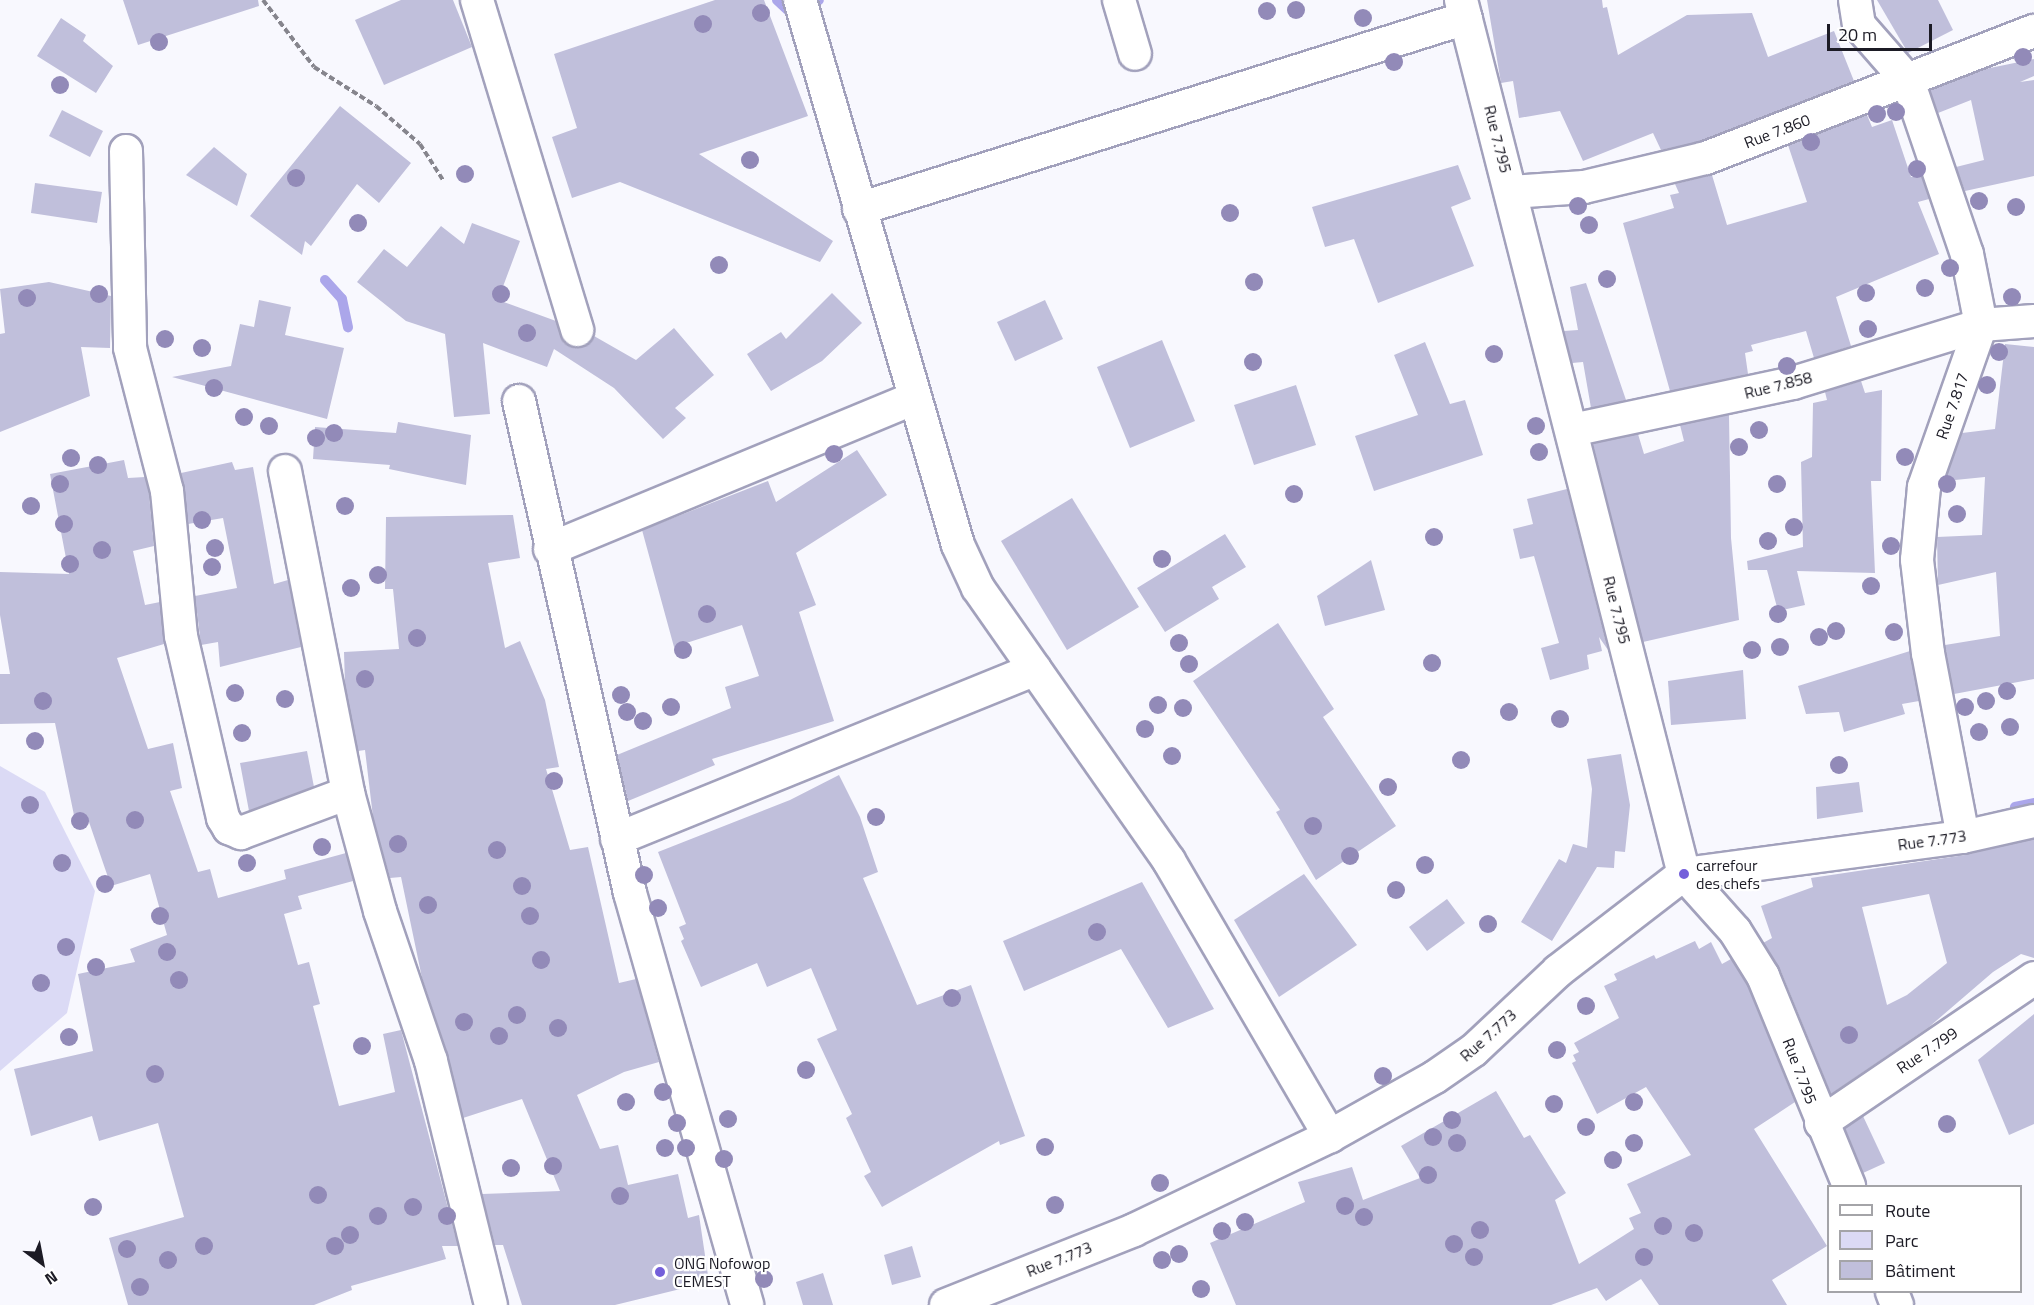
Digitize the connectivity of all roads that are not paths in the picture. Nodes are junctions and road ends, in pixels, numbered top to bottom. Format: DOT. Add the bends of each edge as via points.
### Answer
graph roads {
  1 [pos="477,0"];
  2 [pos="800,0"];
  3 [pos="1119,0"];
  4 [pos="1855,0"];
  5 [pos="1464,9"];
  6 [pos="2034,31"];
  7 [pos="1135,54"];
  8 [pos="1908,81"];
  9 [pos="126,151"];
  10 [pos="1511,192"];
  11 [pos="859,209"];
  12 [pos="2034,321"];
  13 [pos="1981,326"];
  14 [pos="577,330"];
  15 [pos="915,398"];
  16 [pos="519,401"];
  17 [pos="1572,430"];
  18 [pos="285,471"];
  19 [pos="550,549"];
  20 [pos="1035,669"];
  21 [pos="348,794"];
  22 [pos="2034,821"];
  23 [pos="1963,837"];
  24 [pos="617,839"];
  25 [pos="1684,874"];
  26 [pos="2034,978"];
  27 [pos="1821,1123"];
  28 [pos="1330,1136"];
  29 [pos="1849,1185"];
  30 [pos="977,1299"];
  31 [pos="491,1305"];
  32 [pos="747,1305"];
  33 [pos="946,1305"];
  1 -- 14 [label="street"];
  2 -- 11 [label="street"];
  3 -- 7 [label="street"];
  4 -- 8 [label="street" via="1859,25"];
  5 -- 10 [label="street, Rue 7.795"];
  5 -- 11 [label="street"];
  6 -- 8 [label="street, Rue 7.860"];
  8 -- 10 [label="street, Rue 7.860" via="1696,161 1584,187"];
  8 -- 13 [label="street" via="1967,254"];
  9 -- 21 [label="street" via="130,348 167,491 180,626 223,818 229,828 241,833"];
  10 -- 17 [label="street, Rue 7.795"];
  11 -- 15 [label="street"];
  12 -- 13 [label="street, Rue 7.858"];
  13 -- 17 [label="street, Rue 7.858" via="1792,383"];
  13 -- 23 [label="street, Rue 7.817" via="1924,487 1917,550 1928,653"];
  15 -- 19 [label="street"];
  15 -- 20 [label="street" via="958,545 978,588"];
  16 -- 19 [label="street"];
  17 -- 25 [label="street, Rue 7.795"];
  18 -- 21 [label="street"];
  19 -- 24 [label="street"];
  20 -- 24 [label="street"];
  20 -- 28 [label="street" via="1169,861"];
  21 -- 31 [label="street" via="380,911 431,1061"];
  22 -- 23 [label="street, Rue 7.773"];
  23 -- 25 [label="street, Rue 7.773"];
  24 -- 32 [label="street"];
  25 -- 27 [label="street, Rue 7.795" via="1735,931 1763,976"];
  25 -- 28 [label="street, Rue 7.773" via="1558,971 1474,1050 1436,1077"];
  26 -- 27 [label="street, Rue 7.799"];
  27 -- 29 [label="street, Rue 7.795"];
  28 -- 30 [label="street, Rue 7.773" via="1134,1230"];
  30 -- 33 [label="street, Rue 7.773"];
}
